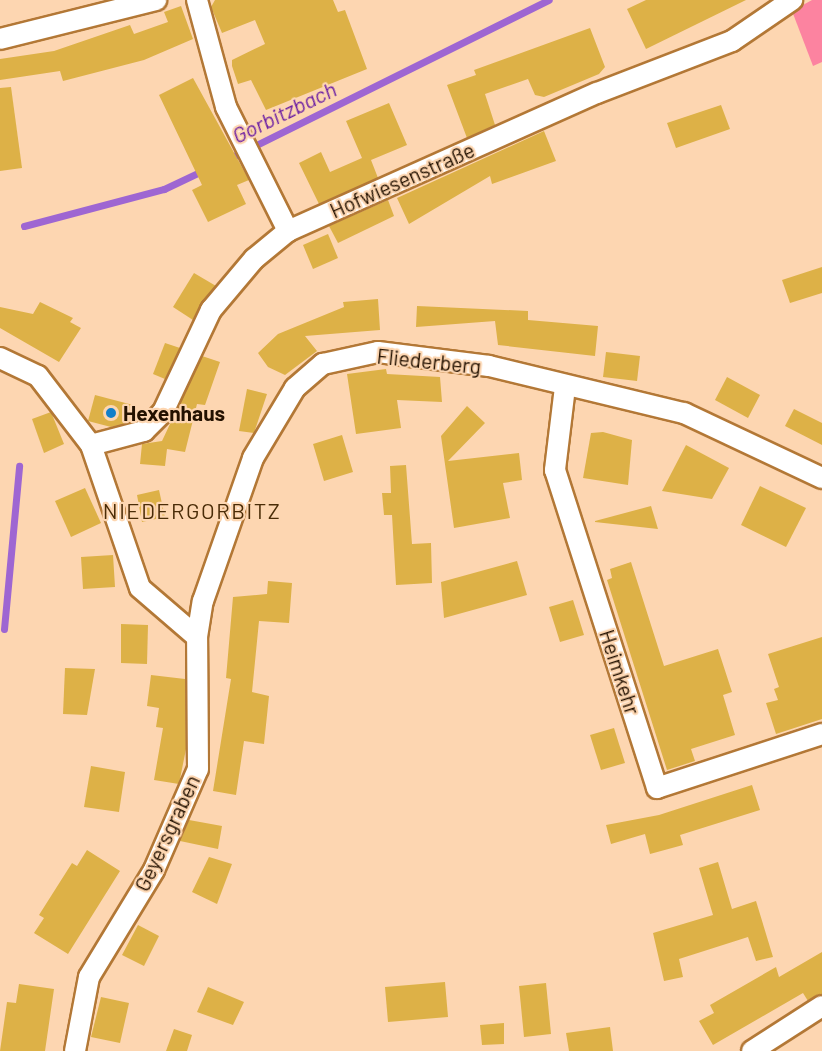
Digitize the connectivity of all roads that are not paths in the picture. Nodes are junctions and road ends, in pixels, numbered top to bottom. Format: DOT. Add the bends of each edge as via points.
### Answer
graph roads {
  1 [pos="156,0"];
  2 [pos="197,0"];
  3 [pos="792,0"];
  4 [pos="0,39"];
  5 [pos="288,231"];
  6 [pos="0,358"];
  7 [pos="565,387"];
  8 [pos="91,446"];
  9 [pos="822,478"];
  10 [pos="197,637"];
  11 [pos="822,734"];
  12 [pos="822,1006"];
  13 [pos="75,1051"];
  14 [pos="752,1051"];
  1 -- 4 [label="street"];
  2 -- 5 [label="street" via="226,107"];
  3 -- 5 [label="street, Hofwiesenstraße" via="732,41 597,93"];
  5 -- 8 [label="street, Hofwiesenstraße" via="254,259 211,310 163,412 144,431"];
  6 -- 8 [label="street" via="38,376"];
  7 -- 9 [label="street, Fliederberg" via="684,413"];
  7 -- 10 [label="street, Fliederberg" via="426,356 378,352 324,364 295,388 253,458 203,601"];
  7 -- 11 [label="street, Heimkehr" via="555,470 657,788"];
  8 -- 10 [label="street" via="140,588"];
  10 -- 13 [label="street, Geyersgraben" via="198,769 154,870 89,977"];
  12 -- 14 [label="street"];
}
